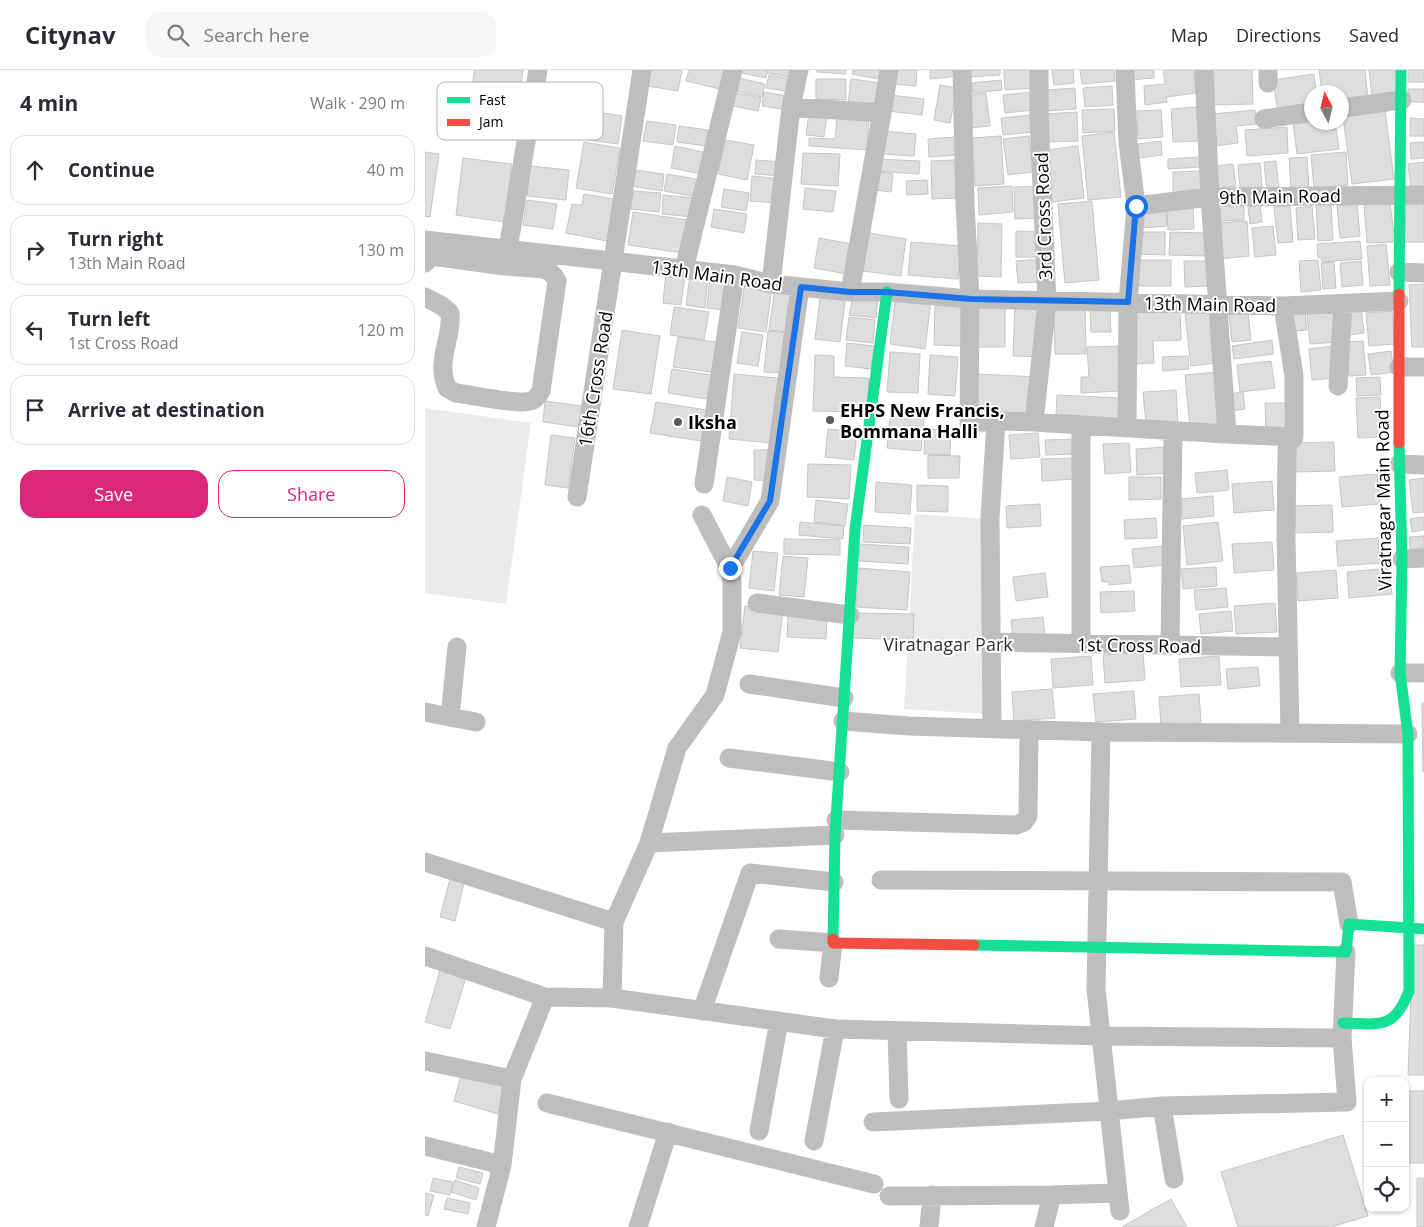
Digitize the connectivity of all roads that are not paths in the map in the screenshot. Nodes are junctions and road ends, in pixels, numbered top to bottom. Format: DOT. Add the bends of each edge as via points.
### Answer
graph roads {
  1 [pos="642,70"];
  2 [pos="733,70"];
  3 [pos="799,70"];
  4 [pos="889,70"];
  5 [pos="962,70"];
  6 [pos="1039,70"];
  7 [pos="1125,70"];
  8 [pos="1204,70"];
  9 [pos="1401,70"];
  10 [pos="1402,100"];
  11 [pos="791,107"];
  12 [pos="1349,107"];
  13 [pos="882,113"];
  14 [pos="1304,113"];
  15 [pos="1264,119"];
  16 [pos="526,140"];
  17 [pos="1399,194"];
  18 [pos="1424,195"];
  19 [pos="1210,197"];
  20 [pos="1136,206"];
  21 [pos="425,240"];
  22 [pos="506,258"];
  23 [pos="613,261"];
  24 [pos="425,263"];
  25 [pos="684,269"];
  26 [pos="1399,272"];
  27 [pos="1424,273"];
  28 [pos="735,275"];
  29 [pos="771,284"];
  30 [pos="801,287"];
  31 [pos="850,292"];
  32 [pos="887,292"];
  33 [pos="425,296"];
  34 [pos="971,299"];
  35 [pos="1399,301"];
  36 [pos="1047,302"];
  37 [pos="1128,302"];
  38 [pos="1218,304"];
  39 [pos="1343,304"];
  40 [pos="1283,306"];
  41 [pos="1399,367"];
  42 [pos="1424,367"];
  43 [pos="1338,386"];
  44 [pos="996,422"];
  45 [pos="1034,422"];
  46 [pos="1081,425"];
  47 [pos="1127,428"];
  48 [pos="1173,430"];
  49 [pos="1227,434"];
  50 [pos="1294,437"];
  51 [pos="1399,464"];
  52 [pos="1424,465"];
  53 [pos="704,484"];
  54 [pos="577,497"];
  55 [pos="702,515"];
  56 [pos="1424,558"];
  57 [pos="1402,559"];
  58 [pos="730,568"];
  59 [pos="757,603"];
  60 [pos="850,615"];
  61 [pos="991,642"];
  62 [pos="1081,644"];
  63 [pos="1170,646"];
  64 [pos="457,647"];
  65 [pos="1288,647"];
  66 [pos="1424,673"];
  67 [pos="1400,674"];
  68 [pos="749,684"];
  69 [pos="844,698"];
  70 [pos="425,712"];
  71 [pos="450,717"];
  72 [pos="843,721"];
  73 [pos="476,722"];
  74 [pos="992,729"];
  75 [pos="1029,730"];
  76 [pos="1101,732"];
  77 [pos="1290,733"];
  78 [pos="1408,734"];
  79 [pos="729,758"];
  80 [pos="839,772"];
  81 [pos="836,828"];
  82 [pos="649,843"];
  83 [pos="425,862"];
  84 [pos="881,880"];
  85 [pos="835,882"];
  86 [pos="1098,882"];
  87 [pos="614,922"];
  88 [pos="1349,924"];
  89 [pos="1409,929"];
  90 [pos="1424,929"];
  91 [pos="779,939"];
  92 [pos="833,942"];
  93 [pos="1097,948"];
  94 [pos="1346,952"];
  95 [pos="425,956"];
  96 [pos="829,978"];
  97 [pos="545,997"];
  98 [pos="612,998"];
  99 [pos="702,1010"];
  100 [pos="779,1021"];
  101 [pos="835,1029"];
  102 [pos="1343,1030"];
  103 [pos="897,1031"];
  104 [pos="1102,1036"];
  105 [pos="425,1061"];
  106 [pos="512,1079"];
  107 [pos="899,1099"];
  108 [pos="547,1103"];
  109 [pos="1162,1106"];
  110 [pos="1110,1111"];
  111 [pos="873,1122"];
  112 [pos="759,1131"];
  113 [pos="668,1132"];
  114 [pos="814,1142"];
  115 [pos="425,1146"];
  116 [pos="502,1165"];
  117 [pos="1174,1179"];
  118 [pos="874,1184"];
  119 [pos="932,1195"];
  120 [pos="1052,1195"];
  121 [pos="889,1196"];
  122 [pos="486,1227"];
  123 [pos="638,1227"];
  124 [pos="929,1227"];
  125 [pos="1044,1227"];
  1 -- 23 [label="street, 16th Cross Road"];
  2 -- 25 [label="street"];
  3 -- 11 [label="street"];
  4 -- 13 [label="street"];
  5 -- 34 [label="street"];
  6 -- 36 [label="street, 3rd Cross Road"];
  7 -- 20 [label="street" via="1128,142"];
  8 -- 19 [label="street"];
  9 -- 10 [label="street, Viratnagar Main Road"];
  10 -- 12 [label="street"];
  10 -- 17 [label="street, Viratnagar Main Road"];
  11 -- 13 [label="street"];
  11 -- 29 [label="street"];
  13 -- 31 [label="street"];
  14 -- 15 [label="street"];
  16 -- 22 [label="street"];
  17 -- 18 [label="street, 9th Main Road"];
  17 -- 19 [label="street, 9th Main Road"];
  17 -- 26 [label="street, Viratnagar Main Road"];
  19 -- 20 [label="street, 9th Main Road"];
  19 -- 38 [label="street"];
  20 -- 37 [label="street"];
  21 -- 22 [label="street, 13th Main Road"];
  22 -- 23 [label="street, 13th Main Road"];
  22 -- 24 [label="street" via="431,256"];
  22 -- 33 [label="street" via="550,271 557,281 541,391 530,401 519,402 447,388 443,354 450,313"];
  23 -- 25 [label="street, 13th Main Road"];
  23 -- 54 [label="street, 16th Cross Road"];
  25 -- 28 [label="street, 13th Main Road"];
  26 -- 27 [label="street"];
  26 -- 35 [label="street, Viratnagar Main Road"];
  28 -- 29 [label="street, 13th Main Road"];
  28 -- 53 [label="street"];
  29 -- 30 [label="street, 13th Main Road"];
  30 -- 31 [label="street, 13th Main Road"];
  30 -- 58 [label="street" via="770,501"];
  31 -- 32 [label="street, 13th Main Road"];
  32 -- 34 [label="street, 13th Main Road"];
  32 -- 60 [label="street" via="855,529"];
  34 -- 36 [label="street, 13th Main Road"];
  34 -- 44 [label="street" via="969,422"];
  35 -- 39 [label="street, 13th Main Road"];
  35 -- 41 [label="street, Viratnagar Main Road"];
  36 -- 37 [label="street, 13th Main Road"];
  36 -- 45 [label="street, 3rd Cross Road"];
  37 -- 38 [label="street, 13th Main Road"];
  37 -- 47 [label="street"];
  38 -- 40 [label="street, 13th Main Road"];
  38 -- 49 [label="street"];
  39 -- 40 [label="street, 13th Main Road"];
  39 -- 43 [label="street"];
  40 -- 50 [label="street" via="1294,376"];
  41 -- 42 [label="street"];
  41 -- 51 [label="street, Viratnagar Main Road"];
  44 -- 45 [label="street"];
  44 -- 61 [label="street" via="990,518"];
  45 -- 46 [label="street"];
  46 -- 47 [label="street"];
  46 -- 62 [label="street"];
  47 -- 48 [label="street"];
  48 -- 49 [label="street"];
  48 -- 63 [label="street"];
  49 -- 50 [label="street"];
  50 -- 65 [label="street" via="1287,450"];
  51 -- 52 [label="street"];
  51 -- 57 [label="street, Viratnagar Main Road"];
  55 -- 58 [label="street"];
  56 -- 57 [label="street"];
  57 -- 67 [label="street, Viratnagar Main Road"];
  58 -- 82 [label="street" via="732,632 715,695 677,748"];
  59 -- 60 [label="street"];
  60 -- 69 [label="street"];
  61 -- 62 [label="street, 1st Cross Road"];
  61 -- 74 [label="street"];
  62 -- 63 [label="street, 1st Cross Road"];
  63 -- 65 [label="street, 1st Cross Road"];
  64 -- 71 [label="street"];
  65 -- 77 [label="street"];
  66 -- 67 [label="street"];
  67 -- 78 [label="street, Viratnagar Main Road"];
  68 -- 69 [label="street"];
  69 -- 72 [label="street"];
  70 -- 71 [label="street"];
  71 -- 73 [label="street"];
  72 -- 74 [label="street"];
  72 -- 80 [label="street"];
  74 -- 75 [label="street"];
  75 -- 76 [label="street"];
  75 -- 81 [label="street" via="1028,816 1023,822 1016,825"];
  76 -- 77 [label="street"];
  76 -- 86 [label="street"];
  77 -- 78 [label="street"];
  78 -- 89 [label="street, Viratnagar Main Road"];
  79 -- 80 [label="street"];
  80 -- 81 [label="street"];
  81 -- 82 [label="street"];
  81 -- 85 [label="street"];
  82 -- 87 [label="street"];
  83 -- 87 [label="street"];
  84 -- 86 [label="street"];
  85 -- 92 [label="street"];
  85 -- 99 [label="street" via="750,873"];
  86 -- 88 [label="street" via="1342,882"];
  86 -- 93 [label="street"];
  87 -- 98 [label="street"];
  88 -- 89 [label="street"];
  88 -- 94 [label="street"];
  89 -- 90 [label="street"];
  89 -- 102 [label="street, Viratnagar Main Road" via="1409,991 1404,1008 1384,1024"];
  91 -- 92 [label="street"];
  92 -- 93 [label="street"];
  92 -- 96 [label="street"];
  93 -- 94 [label="street"];
  93 -- 104 [label="street" via="1096,989"];
  94 -- 102 [label="street"];
  95 -- 97 [label="street"];
  97 -- 98 [label="street"];
  97 -- 106 [label="street"];
  98 -- 99 [label="street"];
  99 -- 100 [label="street"];
  100 -- 101 [label="street"];
  100 -- 112 [label="street"];
  101 -- 103 [label="street"];
  101 -- 114 [label="street"];
  102 -- 104 [label="street"];
  102 -- 109 [label="street" via="1347,1102"];
  103 -- 104 [label="street"];
  103 -- 107 [label="street"];
  104 -- 110 [label="street"];
  105 -- 106 [label="street"];
  106 -- 116 [label="street"];
  108 -- 113 [label="street"];
  109 -- 110 [label="street"];
  109 -- 117 [label="street"];
  110 -- 111 [label="street"];
  110 -- 120 [label="street" via="1118,1202"];
  113 -- 118 [label="street"];
  113 -- 123 [label="street"];
  115 -- 116 [label="street"];
  116 -- 122 [label="street"];
  119 -- 120 [label="street"];
  119 -- 121 [label="street"];
  119 -- 124 [label="street"];
  120 -- 125 [label="street"];
}
